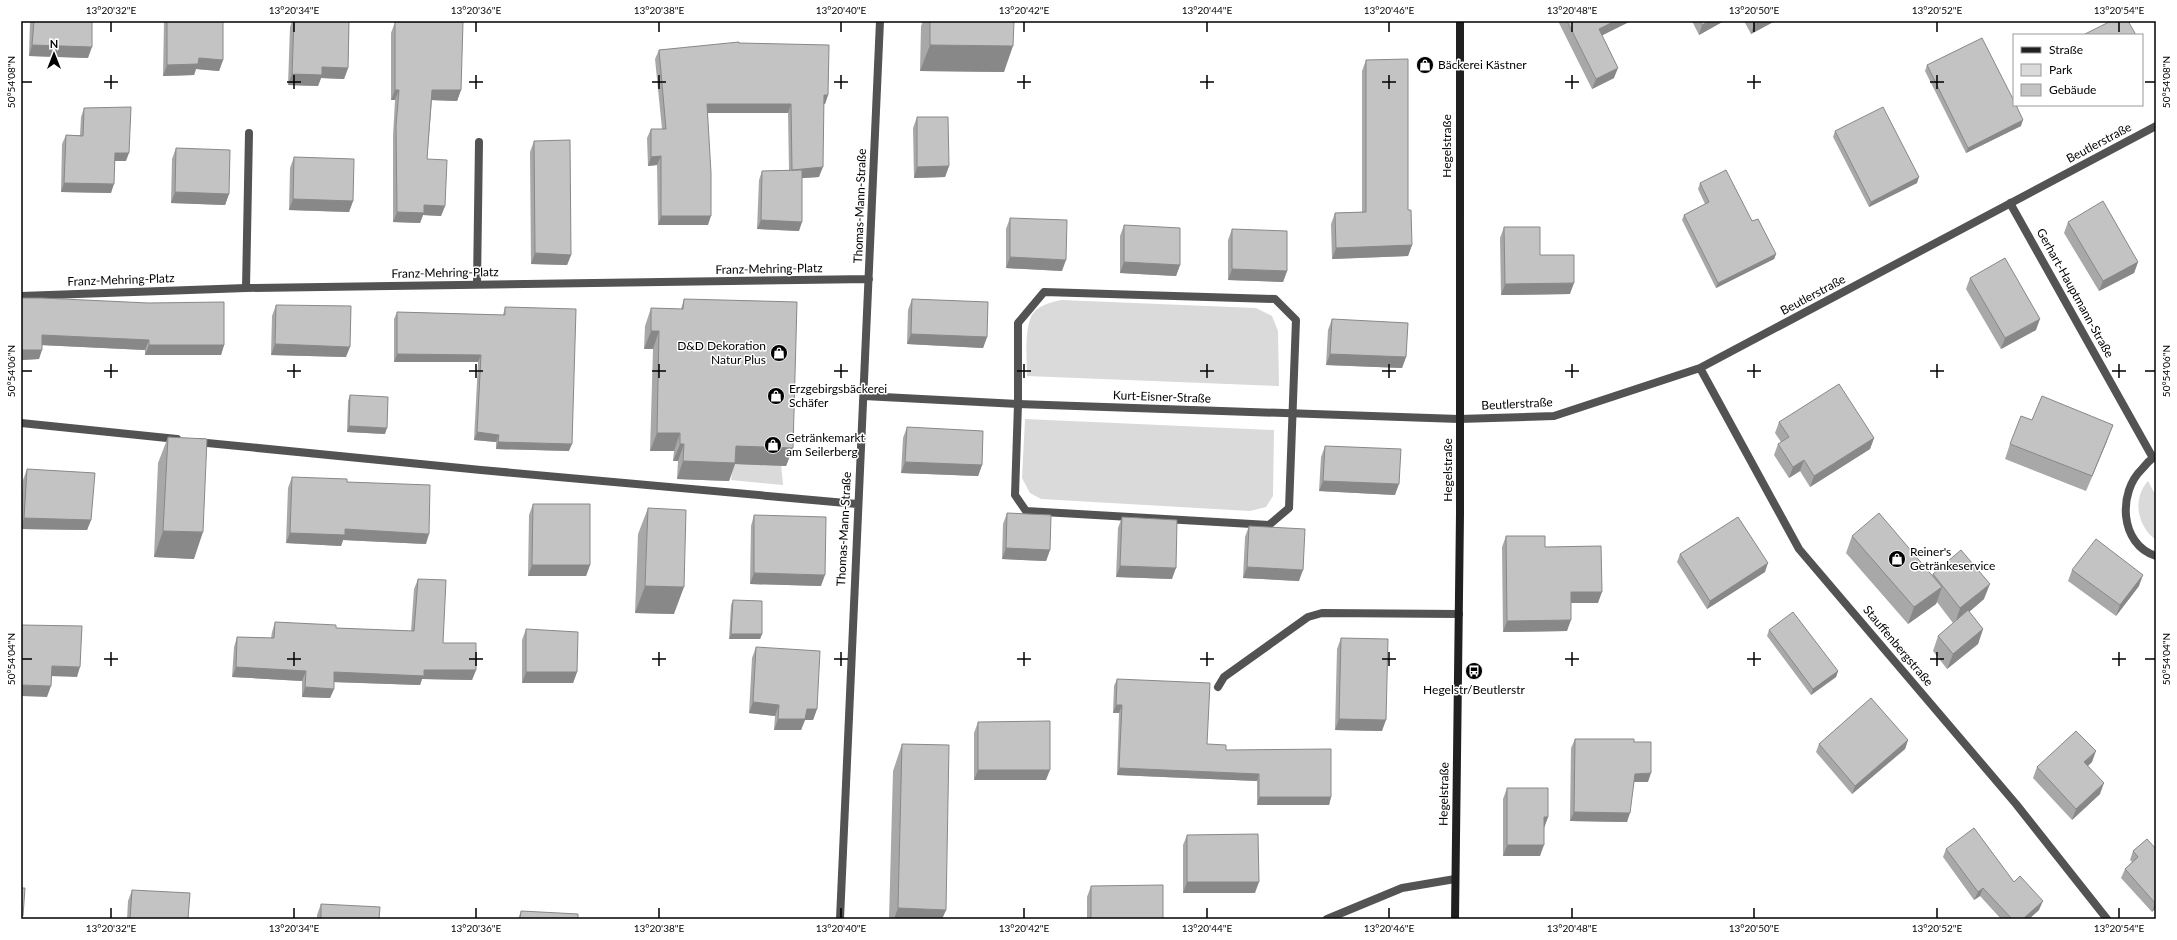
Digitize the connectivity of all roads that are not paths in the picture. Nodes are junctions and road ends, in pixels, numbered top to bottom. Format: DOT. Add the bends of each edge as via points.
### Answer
graph roads {
  1 [pos="880,21"];
  2 [pos="1460,21"];
  3 [pos="2156,126"];
  4 [pos="249,133"];
  5 [pos="479,142"];
  6 [pos="2010,202"];
  7 [pos="870,279"];
  8 [pos="477,284"];
  9 [pos="246,288"];
  10 [pos="21,296"];
  11 [pos="1700,368"];
  12 [pos="864,396"];
  13 [pos="1018,404"];
  14 [pos="1292,413"];
  15 [pos="1459,419"];
  16 [pos="21,423"];
  17 [pos="2155,457"];
  18 [pos="857,504"];
  19 [pos="2156,556"];
  20 [pos="1459,614"];
  21 [pos="1218,687"];
  22 [pos="1455,879"];
  23 [pos="840,919"];
  24 [pos="1327,919"];
  25 [pos="1455,919"];
  26 [pos="2108,919"];
  1 -- 7 [label="street, Thomas-Mann-Straße"];
  2 -- 15 [label="street, Hegelstraße"];
  3 -- 6 [label="street, Beutlerstraße"];
  4 -- 9 [label="street"];
  5 -- 8 [label="street"];
  6 -- 11 [label="street, Beutlerstraße"];
  6 -- 17 [label="street, Gerhart-Hauptmann-Straße"];
  7 -- 8 [label="street, Franz-Mehring-Platz"];
  7 -- 12 [label="street, Thomas-Mann-Straße"];
  8 -- 9 [label="street, Franz-Mehring-Platz"];
  9 -- 10 [label="street, Franz-Mehring-Platz"];
  11 -- 15 [label="street, Beutlerstraße" via="1554,416"];
  11 -- 26 [label="street, Stauffenbergstraße" via="1799,549 2016,804"];
  12 -- 13 [label="street, Kurt-Eisner-Straße"];
  12 -- 18 [label="street, Thomas-Mann-Straße"];
  13 -- 14 [label="street, Kurt-Eisner-Straße"];
  13 -- 14 [label="street" via="1015,495 1026,511 1269,525 1289,508"];
  13 -- 14 [label="street" via="1018,323 1044,292 1275,299 1296,320"];
  14 -- 15 [label="street, Kurt-Eisner-Straße"];
  15 -- 20 [label="street, Hegelstraße"];
  16 -- 18 [label="street" via="481,470"];
  17 -- 19 [label="street, Gerhart-Hauptmann-Straße" via="2135,476 2126,493 2125,512 2130,530 2140,545"];
  18 -- 23 [label="street, Thomas-Mann-Straße"];
  20 -- 21 [label="street" via="1322,613 1308,617 1224,677"];
  20 -- 22 [label="street, Hegelstraße"];
  22 -- 24 [label="street" via="1402,888"];
  22 -- 25 [label="street, Hegelstraße"];
}
